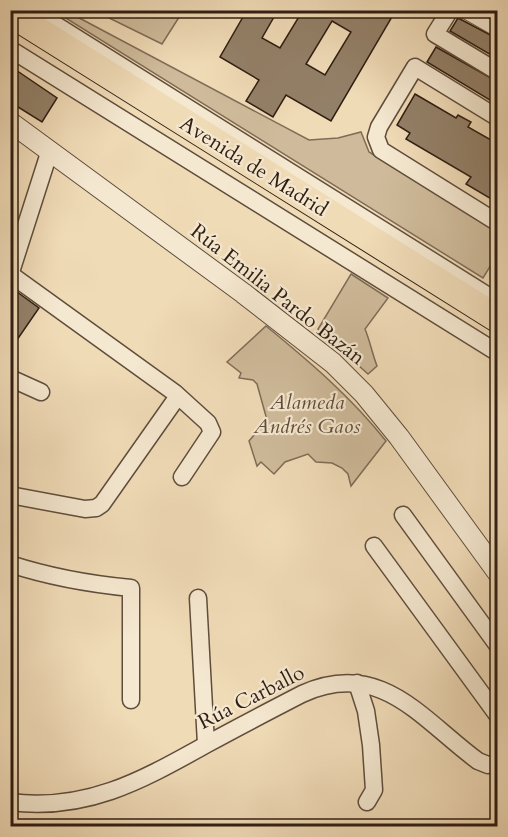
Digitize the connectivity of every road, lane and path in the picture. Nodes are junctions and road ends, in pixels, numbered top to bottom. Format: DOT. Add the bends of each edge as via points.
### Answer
graph roads {
  1 [pos="32,10"];
  2 [pos="450,10"];
  3 [pos="461,10"];
  4 [pos="10,13"];
  5 [pos="498,31"];
  6 [pos="10,32"];
  7 [pos="10,49"];
  8 [pos="498,72"];
  9 [pos="498,118"];
  10 [pos="10,122"];
  11 [pos="50,150"];
  12 [pos="498,223"];
  13 [pos="11,274"];
  14 [pos="498,302"];
  15 [pos="498,319"];
  16 [pos="498,337"];
  17 [pos="498,353"];
  18 [pos="10,378"];
  19 [pos="41,392"];
  20 [pos="177,395"];
  21 [pos="182,477"];
  22 [pos="10,495"];
  23 [pos="403,515"];
  24 [pos="374,546"];
  25 [pos="10,564"];
  26 [pos="498,573"];
  27 [pos="198,598"];
  28 [pos="495,637"];
  29 [pos="357,683"];
  30 [pos="131,700"];
  31 [pos="498,716"];
  32 [pos="207,744"];
  33 [pos="498,763"];
  34 [pos="10,802"];
  35 [pos="367,802"];
  1 -- 14 [label="street"];
  2 -- 8 [label="street" via="435,34"];
  3 -- 5 [label="street"];
  4 -- 15 [label="highway, Avenida de Madrid"];
  6 -- 16 [label="highway, Avenida de Madrid"];
  7 -- 17 [label="street, Avenida de Madrid"];
  9 -- 12 [label="street" via="415,67 376,137 381,150"];
  10 -- 11 [label="street, Rúa Emilia Pardo Bazán"];
  11 -- 13 [label="street"];
  11 -- 26 [label="street, Rúa Emilia Pardo Bazán" via="333,363 399,437"];
  13 -- 20 [label="street"];
  18 -- 19 [label="street"];
  20 -- 21 [label="street" via="208,423 212,432"];
  20 -- 22 [label="street" via="96,508"];
  23 -- 28 [label="street"];
  24 -- 31 [label="street"];
  25 -- 30 [label="street" via="84,583 131,588"];
  27 -- 32 [label="street"];
  29 -- 32 [label="street, Rúa Carballo" via="317,687"];
  29 -- 33 [label="street, Rúa Carballo" via="381,689 411,705 478,761"];
  29 -- 35 [label="street" via="371,745 374,790"];
  32 -- 34 [label="street, Rúa Carballo" via="151,775 108,792 50,805"];
}
